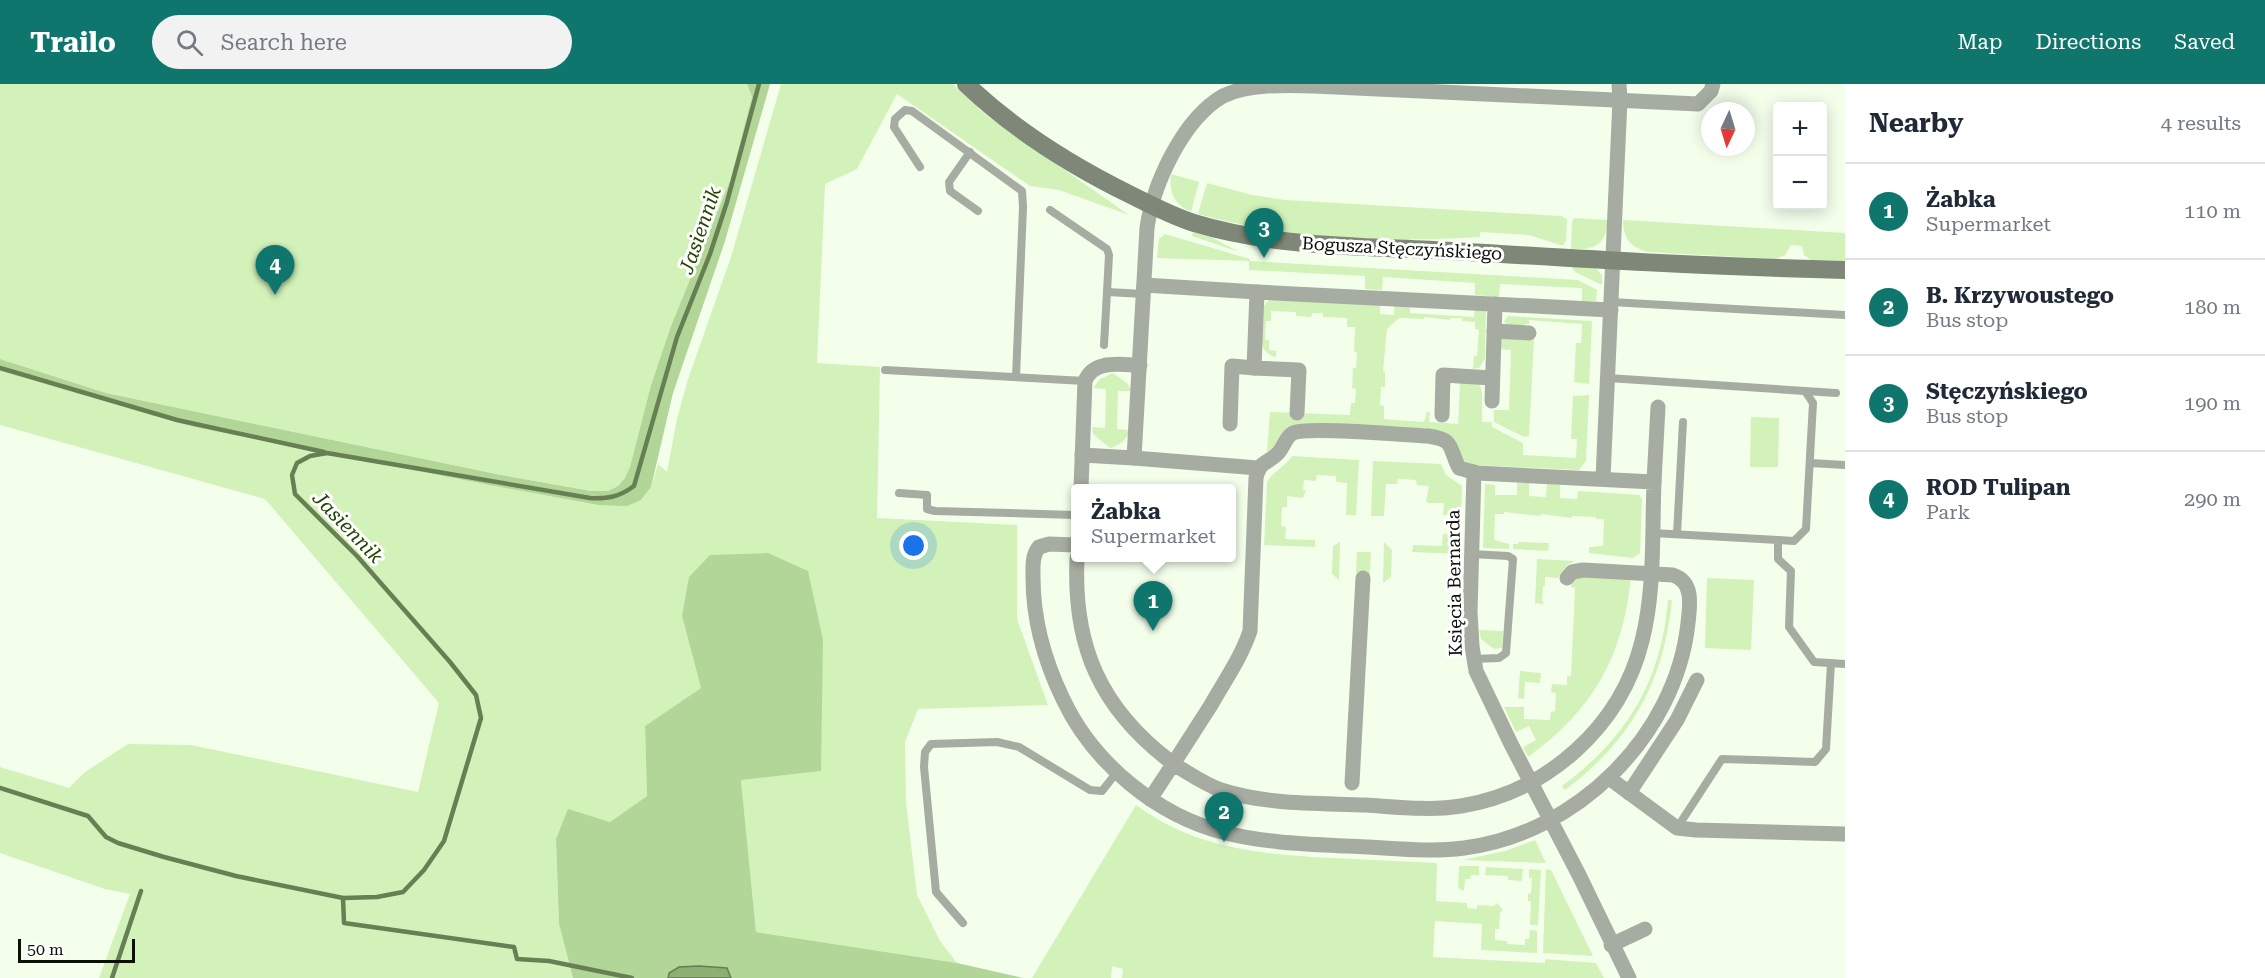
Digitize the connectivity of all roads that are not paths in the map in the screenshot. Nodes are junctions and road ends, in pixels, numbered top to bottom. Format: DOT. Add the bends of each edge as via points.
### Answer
graph roads {
  1 [pos="966,84"];
  2 [pos="1619,84"];
  3 [pos="1713,84"];
  4 [pos="1498,89"];
  5 [pos="1620,100"];
  6 [pos="970,152"];
  7 [pos="920,167"];
  8 [pos="1151,205"];
  9 [pos="1050,210"];
  10 [pos="978,211"];
  11 [pos="1613,260"];
  12 [pos="1845,270"];
  13 [pos="1144,289"];
  14 [pos="1107,292"];
  15 [pos="1257,292"];
  16 [pos="1495,304"];
  17 [pos="1611,306"];
  18 [pos="1845,315"];
  19 [pos="1494,331"];
  20 [pos="1528,333"];
  21 [pos="1104,345"];
  22 [pos="1140,365"];
  23 [pos="1254,368"];
  24 [pos="885,370"];
  25 [pos="1016,377"];
  26 [pos="1492,378"];
  27 [pos="1608,378"];
  28 [pos="1085,381"];
  29 [pos="1805,391"];
  30 [pos="1836,393"];
  31 [pos="1492,401"];
  32 [pos="1658,408"];
  33 [pos="1297,413"];
  34 [pos="1442,415"];
  35 [pos="1683,422"];
  36 [pos="1230,424"];
  37 [pos="1082,455"];
  38 [pos="1134,458"];
  39 [pos="1810,463"];
  40 [pos="1845,465"];
  41 [pos="1258,468"];
  42 [pos="1474,472"];
  43 [pos="1603,478"];
  44 [pos="1654,482"];
  45 [pos="1081,484"];
  46 [pos="900,493"];
  47 [pos="1071,515"];
  48 [pos="1652,533"];
  49 [pos="1677,534"];
  50 [pos="1778,540"];
  51 [pos="1071,545"];
  52 [pos="1471,554"];
  53 [pos="1077,562"];
  54 [pos="1650,573"];
  55 [pos="1363,578"];
  56 [pos="1567,578"];
  57 [pos="1473,659"];
  58 [pos="1831,663"];
  59 [pos="1845,664"];
  60 [pos="1696,680"];
  61 [pos="1173,764"];
  62 [pos="1117,772"];
  63 [pos="1609,778"];
  64 [pos="1532,782"];
  65 [pos="1352,783"];
  66 [pos="1629,793"];
  67 [pos="1150,799"];
  68 [pos="1550,819"];
  69 [pos="1677,828"];
  70 [pos="1845,834"];
  71 [pos="963,923"];
  72 [pos="1645,928"];
  73 [pos="1611,945"];
  74 [pos="1629,978"];
  1 -- 8 [label="street, Bogusza Stęczyńskiego" via="987,104 1053,151 1092,176"];
  2 -- 5 [label="street"];
  3 -- 5 [label="street" via="1698,104"];
  4 -- 5 [label="street"];
  4 -- 8 [label="street" via="1260,85 1224,95 1192,122"];
  5 -- 11 [label="street"];
  6 -- 7 [label="lane" via="905,110 895,119 894,127"];
  6 -- 10 [label="lane" via="948,187"];
  6 -- 25 [label="lane" via="1022,191"];
  8 -- 11 [label="street, Bogusza Stęczyńskiego" via="1192,222 1276,240"];
  8 -- 13 [label="street"];
  9 -- 14 [label="lane" via="1107,249"];
  11 -- 12 [label="street, Bogusza Stęczyńskiego"];
  11 -- 17 [label="street"];
  13 -- 14 [label="lane"];
  13 -- 15 [label="street"];
  13 -- 22 [label="street"];
  14 -- 21 [label="lane"];
  15 -- 16 [label="street"];
  15 -- 23 [label="street"];
  16 -- 17 [label="street"];
  16 -- 19 [label="street"];
  17 -- 18 [label="lane"];
  17 -- 27 [label="street"];
  19 -- 20 [label="street"];
  19 -- 26 [label="street"];
  22 -- 28 [label="street" via="1100,366"];
  22 -- 38 [label="street"];
  23 -- 33 [label="street" via="1299,369"];
  23 -- 36 [label="street" via="1232,366"];
  24 -- 25 [label="lane"];
  25 -- 28 [label="lane"];
  26 -- 31 [label="street"];
  26 -- 34 [label="street" via="1443,375"];
  27 -- 29 [label="lane"];
  27 -- 43 [label="street"];
  28 -- 37 [label="street"];
  29 -- 30 [label="lane"];
  29 -- 39 [label="lane" via="1813,403"];
  32 -- 44 [label="street"];
  35 -- 49 [label="lane"];
  37 -- 38 [label="street"];
  37 -- 45 [label="street"];
  38 -- 41 [label="street"];
  39 -- 40 [label="lane"];
  39 -- 50 [label="lane" via="1806,529 1794,541"];
  41 -- 42 [label="street" via="1276,455 1291,434 1325,431 1444,439 1451,445 1459,468"];
  41 -- 61 [label="street" via="1250,631 1242,654"];
  42 -- 43 [label="street"];
  42 -- 52 [label="street, Księcia Bernarda"];
  43 -- 44 [label="street"];
  44 -- 48 [label="street"];
  46 -- 47 [label="lane" via="927,495 927,509 935,511"];
  48 -- 49 [label="lane"];
  48 -- 54 [label="street"];
  49 -- 50 [label="lane"];
  50 -- 58 [label="lane" via="1778,559 1791,571 1789,627 1814,662"];
  51 -- 62 [label="street" via="1049,544 1035,551 1033,590 1038,630 1044,655 1065,703 1078,726"];
  52 -- 57 [label="street, Księcia Bernarda"];
  52 -- 57 [label="lane" via="1513,559 1506,653 1499,658"];
  53 -- 61 [label="street" via="1078,618 1098,679 1131,726"];
  54 -- 56 [label="street" via="1576,571"];
  54 -- 63 [label="street" via="1680,577 1688,589 1683,651 1652,723"];
  54 -- 64 [label="street" via="1643,640 1617,702 1568,759"];
  55 -- 65 [label="street"];
  57 -- 64 [label="street, Księcia Bernarda"];
  58 -- 59 [label="lane"];
  58 -- 69 [label="lane" via="1826,749 1815,762 1722,759"];
  60 -- 66 [label="street" via="1677,720"];
  61 -- 64 [label="street" via="1219,789 1238,794 1351,805 1461,807"];
  61 -- 67 [label="street"];
  62 -- 67 [label="street"];
  62 -- 71 [label="lane" via="1102,791 1090,790 1019,747 997,742 931,744 925,752 924,767 936,892"];
  63 -- 66 [label="street"];
  63 -- 68 [label="street"];
  64 -- 68 [label="street, Księcia Bernarda"];
  66 -- 69 [label="street"];
  67 -- 68 [label="street" via="1182,817 1226,833 1271,842 1341,846 1466,848 1519,833"];
  68 -- 73 [label="street, Księcia Bernarda"];
  69 -- 70 [label="street"];
  72 -- 73 [label="street"];
  73 -- 74 [label="street, Księcia Bernarda"];
}
